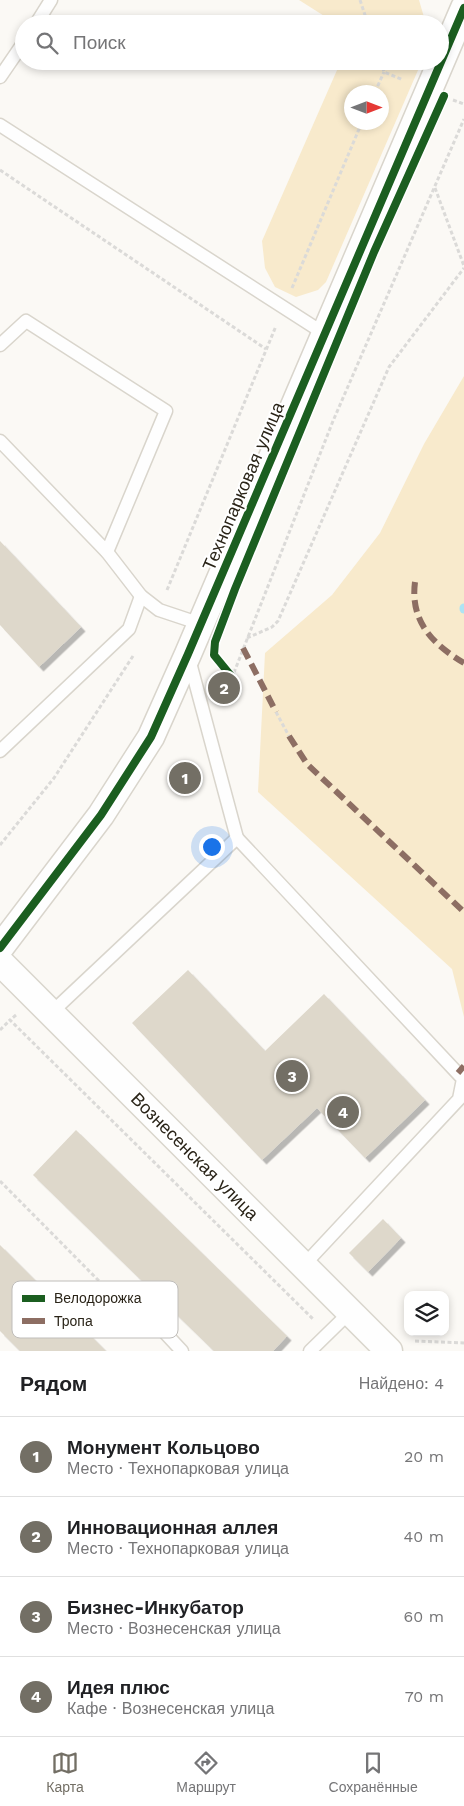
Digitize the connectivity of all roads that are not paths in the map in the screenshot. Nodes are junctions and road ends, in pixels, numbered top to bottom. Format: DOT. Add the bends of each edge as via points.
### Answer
graph roads {
  1 [pos="51,0"];
  2 [pos="464,8"];
  3 [pos="42,15"];
  4 [pos="449,43"];
  5 [pos="15,55"];
  6 [pos="437,70"];
  7 [pos="0,77"];
  8 [pos="0,125"];
  9 [pos="324,334"];
  10 [pos="0,345"];
  11 [pos="0,441"];
  12 [pos="107,552"];
  13 [pos="141,596"];
  14 [pos="201,624"];
  15 [pos="188,654"];
  16 [pos="0,751"];
  17 [pos="237,838"];
  18 [pos="0,948"];
  19 [pos="0,962"];
  20 [pos="46,1008"];
  21 [pos="304,1265"];
  22 [pos="350,1312"];
  23 [pos="170,1338"];
  24 [pos="400,1346"];
  25 [pos="182,1351"];
  26 [pos="310,1351"];
  1 -- 3 [label="lane"];
  2 -- 4 [label="street, Технопарковая улица"];
  5 -- 7 [label="lane"];
  6 -- 9 [label="street, Технопарковая улица"];
  8 -- 9 [label="lane"];
  9 -- 14 [label="street, Технопарковая улица"];
  10 -- 12 [label="lane" via="26,321 166,411"];
  11 -- 12 [label="lane"];
  12 -- 13 [label="lane"];
  13 -- 14 [label="lane" via="158,610"];
  13 -- 16 [label="lane" via="129,629"];
  14 -- 15 [label="street, Технопарковая улица"];
  15 -- 17 [label="lane"];
  15 -- 18 [label="street, Технопарковая улица" via="151,737 101,815"];
  17 -- 20 [label="lane"];
  17 -- 21 [label="lane" via="463,1079 459,1099"];
  19 -- 20 [label="street, Вознесенская улица"];
  20 -- 21 [label="street, Вознесенская улица"];
  21 -- 22 [label="street, Вознесенская улица"];
  22 -- 24 [label="street, Вознесенская улица"];
  22 -- 26 [label="lane"];
  23 -- 25 [label="lane"];
}
